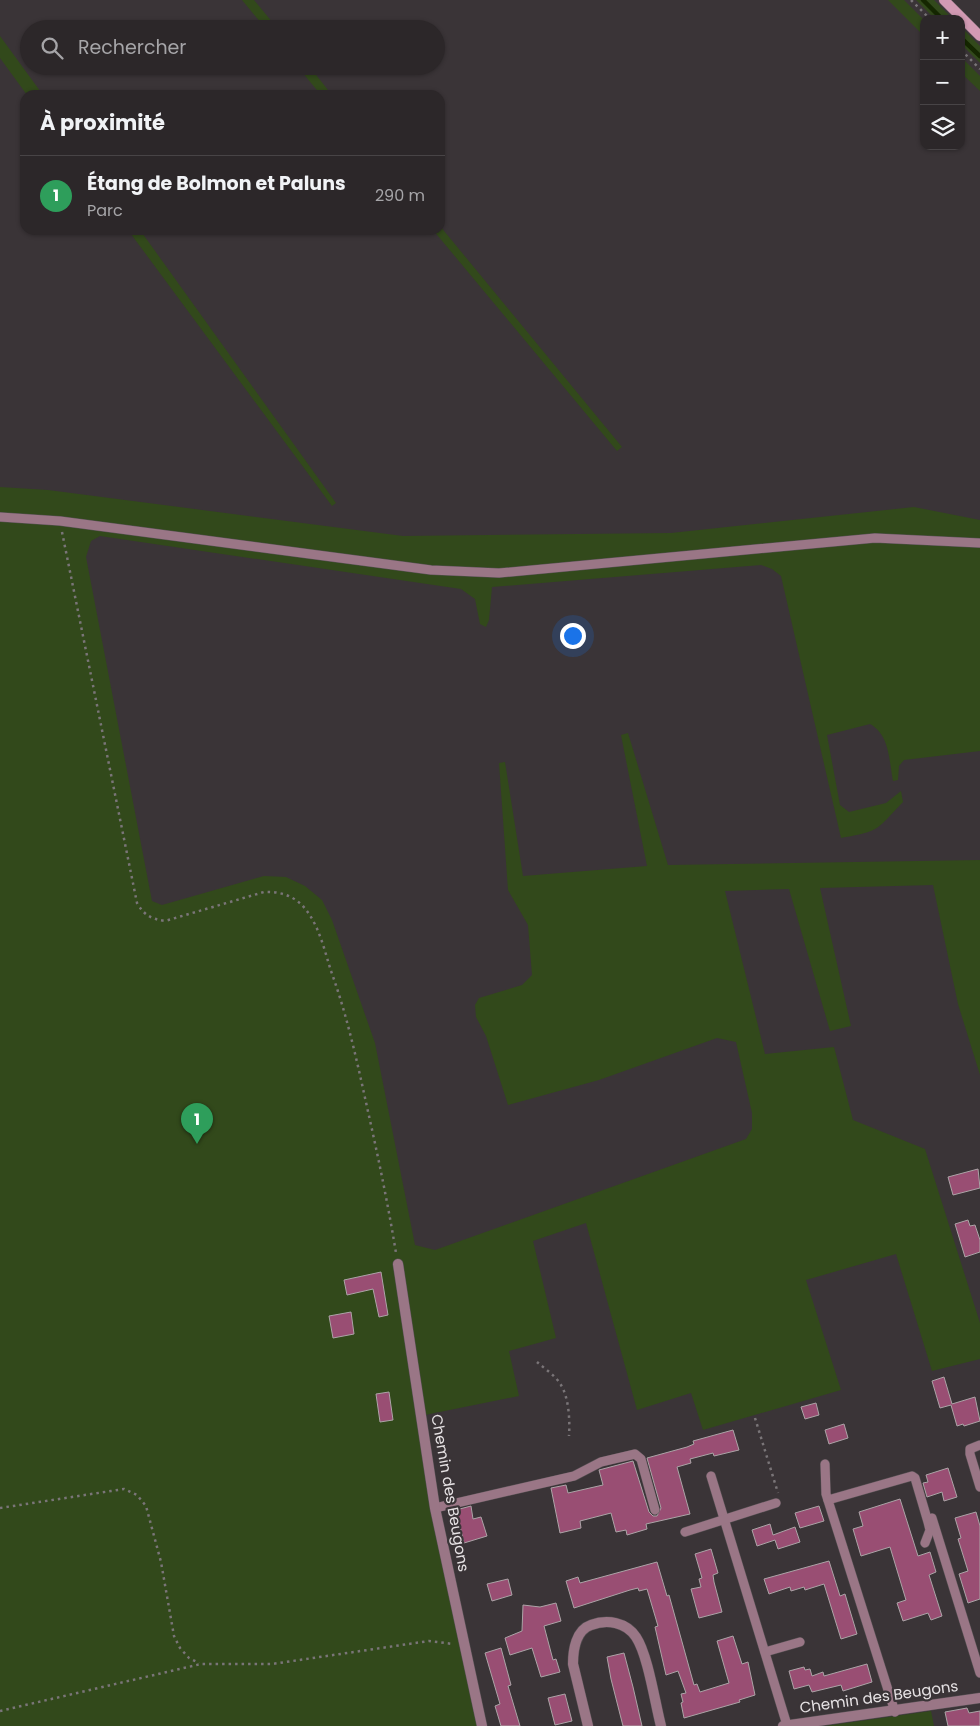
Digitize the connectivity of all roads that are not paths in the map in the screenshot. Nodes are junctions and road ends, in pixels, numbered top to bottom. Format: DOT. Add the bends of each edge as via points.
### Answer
graph roads {
  1 [pos="944,0"];
  2 [pos="980,36"];
  3 [pos="0,518"];
  4 [pos="980,542"];
  5 [pos="398,1264"];
  6 [pos="980,1445"];
  7 [pos="825,1464"];
  8 [pos="711,1476"];
  9 [pos="980,1487"];
  10 [pos="828,1500"];
  11 [pos="776,1503"];
  12 [pos="434,1508"];
  13 [pos="656,1510"];
  14 [pos="932,1518"];
  15 [pos="725,1520"];
  16 [pos="684,1532"];
  17 [pos="925,1543"];
  18 [pos="800,1642"];
  19 [pos="765,1652"];
  20 [pos="980,1672"];
  21 [pos="980,1698"];
  22 [pos="895,1712"];
  23 [pos="787,1725"];
  24 [pos="482,1726"];
  25 [pos="588,1726"];
  26 [pos="661,1726"];
  27 [pos="782,1726"];
  1 -- 2 [label="street"];
  3 -- 4 [label="lane" via="60,521 431,570 499,573 875,538"];
  5 -- 12 [label="street, Chemin des Beugons"];
  6 -- 9 [label="lane" via="970,1449 970,1454"];
  7 -- 10 [label="lane"];
  8 -- 15 [label="lane"];
  10 -- 17 [label="lane" via="912,1476 930,1530"];
  10 -- 22 [label="lane"];
  11 -- 15 [label="lane"];
  12 -- 13 [label="lane" via="574,1476 601,1462 635,1454 641,1459"];
  12 -- 24 [label="street, Chemin des Beugons"];
  14 -- 20 [label="lane"];
  15 -- 16 [label="lane"];
  15 -- 19 [label="lane"];
  18 -- 19 [label="lane"];
  19 -- 23 [label="lane"];
  21 -- 22 [label="street, Chemin des Beugons"];
  22 -- 23 [label="street, Chemin des Beugons"];
  23 -- 27 [label="street, Chemin des Beugons"];
  25 -- 26 [label="street" via="573,1654 576,1639 588,1625 608,1621 628,1628 636,1637"];
}
